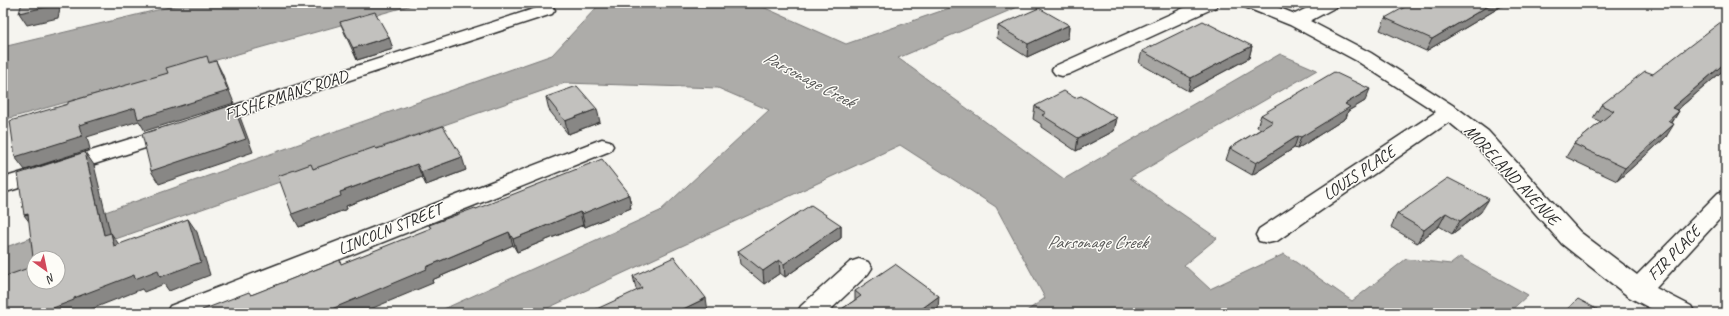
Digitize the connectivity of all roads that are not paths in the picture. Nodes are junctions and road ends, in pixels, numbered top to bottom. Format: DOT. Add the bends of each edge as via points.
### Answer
graph roads {
  1 [pos="1210,3"];
  2 [pos="1251,3"];
  3 [pos="1330,3"];
  4 [pos="546,10"];
  5 [pos="1296,21"];
  6 [pos="1062,70"];
  7 [pos="1450,112"];
  8 [pos="602,146"];
  9 [pos="3,186"];
  10 [pos="1726,198"];
  11 [pos="1268,235"];
  12 [pos="860,268"];
  13 [pos="1638,290"];
  14 [pos="179,313"];
  15 [pos="810,313"];
  16 [pos="1682,313"];
  1 -- 6 [label="street"];
  2 -- 5 [label="street, MORELAND AVENUE"];
  3 -- 5 [label="street"];
  4 -- 9 [label="street, FISHERMANS ROAD"];
  5 -- 7 [label="street, MORELAND AVENUE" via="1364,57"];
  7 -- 11 [label="street, LOUIS PLACE"];
  7 -- 13 [label="street, MORELAND AVENUE" via="1480,136 1571,238"];
  8 -- 14 [label="street, LINCOLN STREET"];
  10 -- 13 [label="street, FIR PLACE"];
  12 -- 15 [label="street"];
  13 -- 16 [label="street, MORELAND AVENUE"];
}
